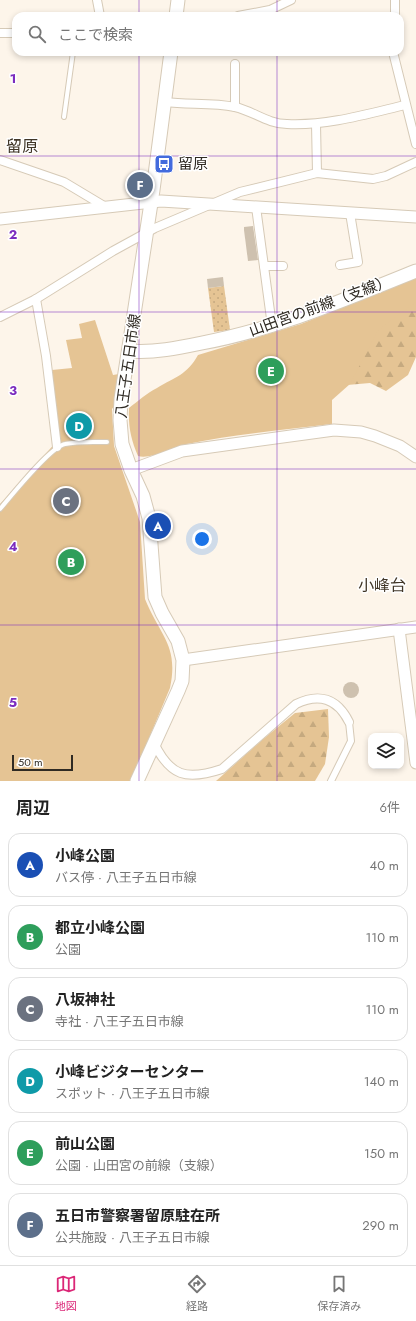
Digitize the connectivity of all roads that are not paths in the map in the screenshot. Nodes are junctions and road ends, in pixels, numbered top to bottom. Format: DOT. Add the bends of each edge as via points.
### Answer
graph roads {
  1 [pos="97,0"];
  2 [pos="178,0"];
  3 [pos="291,0"];
  4 [pos="395,0"];
  5 [pos="99,12"];
  6 [pos="176,12"];
  7 [pos="259,12"];
  8 [pos="394,12"];
  9 [pos="0,33"];
  10 [pos="12,33"];
  11 [pos="72,56"];
  12 [pos="171,56"];
  13 [pos="394,56"];
  14 [pos="235,64"];
  15 [pos="165,102"];
  16 [pos="405,105"];
  17 [pos="235,107"];
  18 [pos="64,117"];
  19 [pos="316,124"];
  20 [pos="416,144"];
  21 [pos="0,160"];
  22 [pos="416,162"];
  23 [pos="317,173"];
  24 [pos="244,191"];
  25 [pos="152,201"];
  26 [pos="210,204"];
  27 [pos="104,206"];
  28 [pos="251,206"];
  29 [pos="350,212"];
  30 [pos="416,217"];
  31 [pos="0,219"];
  32 [pos="147,233"];
  33 [pos="340,265"];
  34 [pos="264,266"];
  35 [pos="283,266"];
  36 [pos="416,271"];
  37 [pos="36,299"];
  38 [pos="0,317"];
  39 [pos="272,326"];
  40 [pos="129,351"];
  41 [pos="107,442"];
  42 [pos="57,447"];
  43 [pos="414,453"];
  44 [pos="131,470"];
  45 [pos="0,509"];
  46 [pos="416,627"];
  47 [pos="399,629"];
  48 [pos="183,660"];
  49 [pos="349,722"];
  50 [pos="154,743"];
  51 [pos="416,763"];
  52 [pos="137,781"];
  53 [pos="331,781"];
  1 -- 5 [label="street"];
  2 -- 6 [label="main road"];
  3 -- 7 [label="street"];
  4 -- 8 [label="street"];
  9 -- 10 [label="street"];
  11 -- 18 [label="lane"];
  12 -- 15 [label="main road, 八王子五日市線"];
  13 -- 16 [label="street"];
  14 -- 17 [label="street"];
  15 -- 17 [label="street"];
  15 -- 25 [label="main road, 八王子五日市線"];
  16 -- 19 [label="street"];
  16 -- 20 [label="street"];
  17 -- 19 [label="street" via="273,123"];
  19 -- 23 [label="street"];
  21 -- 27 [label="street" via="64,182"];
  22 -- 23 [label="street" via="373,179"];
  23 -- 24 [label="street"];
  24 -- 26 [label="street"];
  24 -- 28 [label="street" via="242,197"];
  25 -- 26 [label="street"];
  25 -- 27 [label="street"];
  25 -- 32 [label="main road, 八王子五日市線"];
  26 -- 28 [label="street"];
  26 -- 32 [label="street"];
  27 -- 31 [label="street"];
  28 -- 29 [label="street"];
  28 -- 34 [label="street"];
  29 -- 30 [label="street"];
  29 -- 33 [label="street" via="358,262"];
  32 -- 37 [label="street" via="101,258"];
  32 -- 40 [label="main road, 八王子五日市線"];
  34 -- 35 [label="street"];
  34 -- 39 [label="street"];
  36 -- 39 [label="main road, 山田宮の前線（支線）"];
  37 -- 38 [label="street"];
  37 -- 42 [label="street"];
  39 -- 40 [label="main road, 山田宮の前線（支線）" via="193,345 156,351"];
  40 -- 44 [label="main road, 八王子五日市線" via="120,420 122,444"];
  41 -- 42 [label="lane" via="64,444"];
  42 -- 45 [label="lane" via="34,469"];
  43 -- 44 [label="street" via="375,436 334,430 182,451"];
  44 -- 48 [label="main road, 八王子五日市線" via="143,496 149,518 155,597 178,642"];
  46 -- 47 [label="street"];
  47 -- 48 [label="street"];
  47 -- 51 [label="street"];
  48 -- 50 [label="main road, 八王子五日市線" via="182,681"];
  49 -- 50 [label="street" via="345,714 328,700 306,700 296,704 222,769 210,777 198,779 177,776 168,769"];
  49 -- 53 [label="street" via="351,741"];
  50 -- 52 [label="main road, 八王子五日市線"];
}
